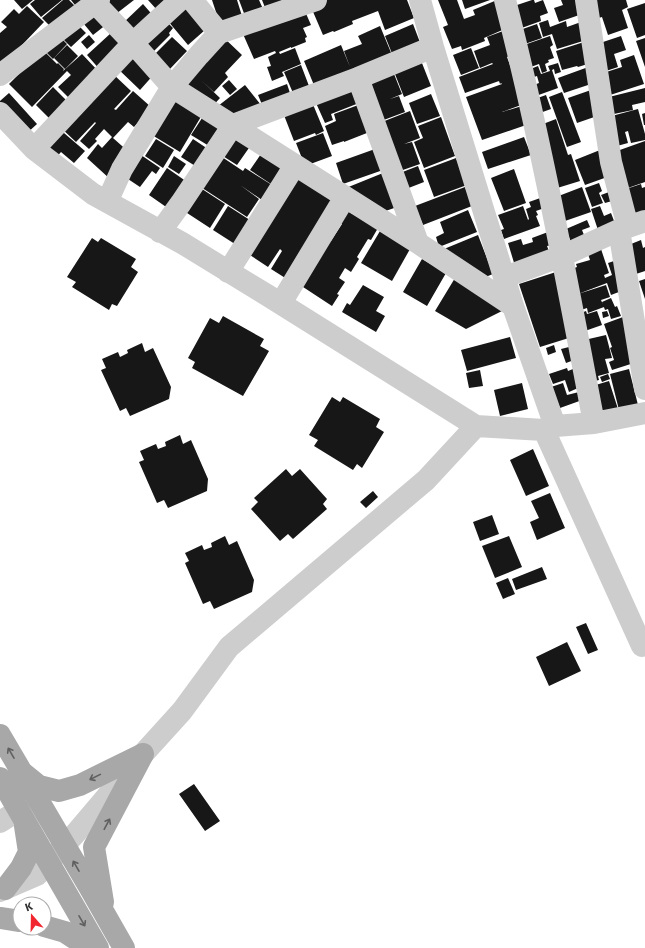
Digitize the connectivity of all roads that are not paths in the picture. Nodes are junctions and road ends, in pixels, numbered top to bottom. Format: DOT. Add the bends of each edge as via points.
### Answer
graph roads {
  1 [pos="180,0"];
  2 [pos="192,0"];
  3 [pos="316,0"];
  4 [pos="420,0"];
  5 [pos="505,0"];
  6 [pos="586,0"];
  7 [pos="97,1"];
  8 [pos="219,33"];
  9 [pos="133,43"];
  10 [pos="433,47"];
  11 [pos="0,76"];
  12 [pos="358,78"];
  13 [pos="172,87"];
  14 [pos="0,114"];
  15 [pos="233,125"];
  16 [pos="34,149"];
  17 [pos="295,165"];
  18 [pos="345,197"];
  19 [pos="107,202"];
  20 [pos="631,226"];
  21 [pos="160,232"];
  22 [pos="418,243"];
  23 [pos="562,256"];
  24 [pos="228,272"];
  25 [pos="505,277"];
  26 [pos="281,303"];
  27 [pos="514,306"];
  28 [pos="645,389"];
  29 [pos="645,413"];
  30 [pos="594,423"];
  31 [pos="476,426"];
  32 [pos="549,428"];
  33 [pos="642,646"];
  34 [pos="0,735"];
  35 [pos="143,754"];
  36 [pos="21,772"];
  37 [pos="0,778"];
  38 [pos="22,816"];
  39 [pos="0,822"];
  40 [pos="65,846"];
  41 [pos="49,862"];
  42 [pos="3,890"];
  43 [pos="105,915"];
  44 [pos="0,918"];
  45 [pos="12,920"];
  46 [pos="52,928"];
  47 [pos="89,948"];
  48 [pos="98,948"];
  49 [pos="124,948"];
  1 -- 9 [label="street"];
  2 -- 8 [label="street"];
  3 -- 8 [label="street"];
  4 -- 10 [label="street"];
  5 -- 23 [label="street" via="522,66"];
  6 -- 20 [label="street" via="611,162"];
  7 -- 9 [label="street"];
  7 -- 11 [label="street"];
  8 -- 13 [label="street"];
  9 -- 13 [label="street"];
  9 -- 16 [label="street"];
  10 -- 12 [label="street"];
  10 -- 25 [label="street"];
  12 -- 15 [label="street"];
  12 -- 22 [label="street"];
  13 -- 15 [label="street"];
  13 -- 19 [label="street" via="122,170"];
  14 -- 16 [label="street"];
  15 -- 17 [label="street"];
  15 -- 21 [label="street"];
  16 -- 19 [label="street"];
  17 -- 18 [label="street"];
  17 -- 24 [label="street"];
  18 -- 22 [label="street"];
  18 -- 26 [label="street"];
  19 -- 21 [label="street"];
  20 -- 23 [label="street"];
  20 -- 28 [label="street"];
  21 -- 24 [label="street"];
  22 -- 27 [label="street"];
  23 -- 25 [label="street"];
  23 -- 30 [label="street"];
  24 -- 26 [label="street"];
  25 -- 27 [label="street"];
  26 -- 31 [label="street"];
  27 -- 32 [label="street"];
  29 -- 30 [label="street"];
  30 -- 32 [label="street"];
  31 -- 32 [label="street"];
  31 -- 35 [label="street" via="426,480 229,647 182,711"];
  32 -- 33 [label="street"];
  36 -- 34 [label="main road, one-way"];
  35 -- 36 [label="main road, one-way" via="80,785 59,791 39,786"];
  35 -- 40 [label="street"];
  43 -- 35 [label="main road, one-way" via="94,847"];
  36 -- 40 [label="main road"];
  37 -- 38 [label="main road"];
  38 -- 39 [label="street"];
  38 -- 41 [label="main road"];
  38 -- 42 [label="main road" via="29,852 21,868"];
  40 -- 41 [label="street"];
  43 -- 40 [label="main road, one-way"];
  41 -- 42 [label="street" via="37,875"];
  41 -- 48 [label="main road, one-way"];
  43 -- 49 [label="main road"];
  44 -- 45 [label="main road"];
  46 -- 47 [label="main road" via="65,932"];
}
